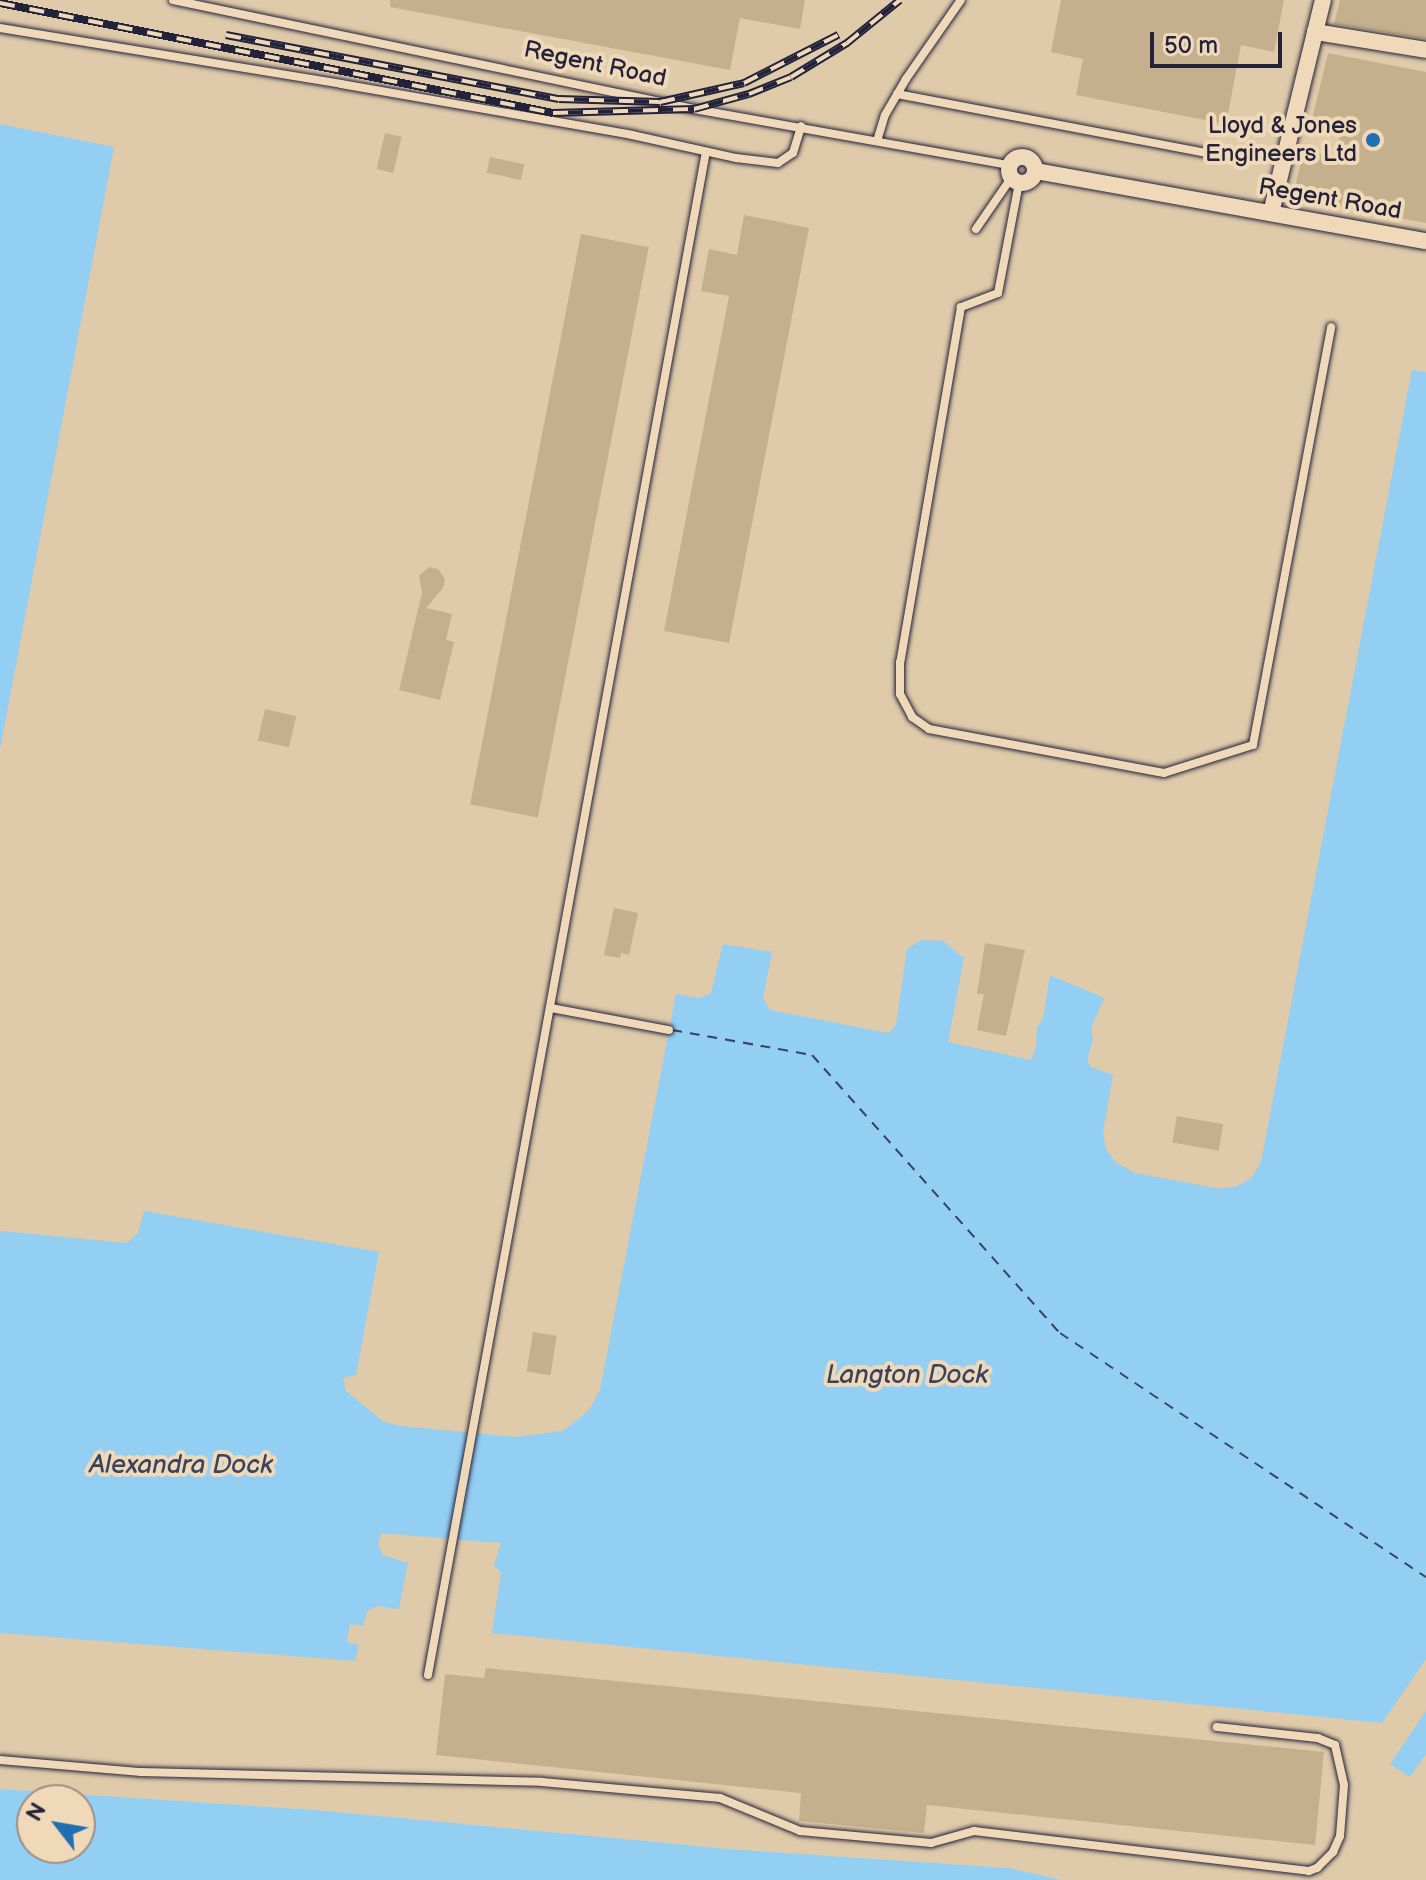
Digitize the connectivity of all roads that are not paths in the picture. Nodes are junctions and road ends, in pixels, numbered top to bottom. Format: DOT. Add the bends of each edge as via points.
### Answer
graph roads {
  1 [pos="173,0"];
  2 [pos="961,0"];
  3 [pos="1323,0"];
  4 [pos="0,28"];
  5 [pos="1315,32"];
  6 [pos="1426,50"];
  7 [pos="897,94"];
  8 [pos="801,126"];
  9 [pos="877,141"];
  10 [pos="706,152"];
  11 [pos="1212,154"];
  12 [pos="1036,171"];
  13 [pos="1013,175"];
  14 [pos="1271,213"];
  15 [pos="976,229"];
  16 [pos="1426,241"];
  17 [pos="1331,327"];
  18 [pos="551,1008"];
  19 [pos="669,1030"];
  20 [pos="428,1675"];
  21 [pos="1217,1727"];
  22 [pos="0,1760"];
  1 -- 8 [label="lane, Regent Road" via="694,109"];
  2 -- 7 [label="lane"];
  3 -- 5 [label="street"];
  4 -- 10 [label="lane" via="357,86"];
  5 -- 6 [label="street"];
  5 -- 14 [label="street"];
  7 -- 9 [label="lane"];
  7 -- 11 [label="lane"];
  8 -- 9 [label="lane, Regent Road"];
  8 -- 10 [label="lane" via="793,153 778,163"];
  9 -- 13 [label="lane, Regent Road"];
  10 -- 18 [label="lane"];
  12 -- 13 [label="street" via="1032,179"];
  12 -- 13 [label="street, Regent Road" via="1023,156"];
  12 -- 14 [label="street, Regent Road"];
  13 -- 15 [label="lane"];
  13 -- 17 [label="lane" via="998,293 961,307 900,662 900,694 912,717 929,729 1164,773 1253,745"];
  14 -- 16 [label="street, Regent Road"];
  18 -- 19 [label="lane"];
  18 -- 20 [label="lane"];
  21 -- 22 [label="lane" via="1318,1738 1335,1745 1344,1785 1340,1836 1317,1868 974,1831 931,1843 800,1831 720,1798 557,1784 141,1772"];
}
